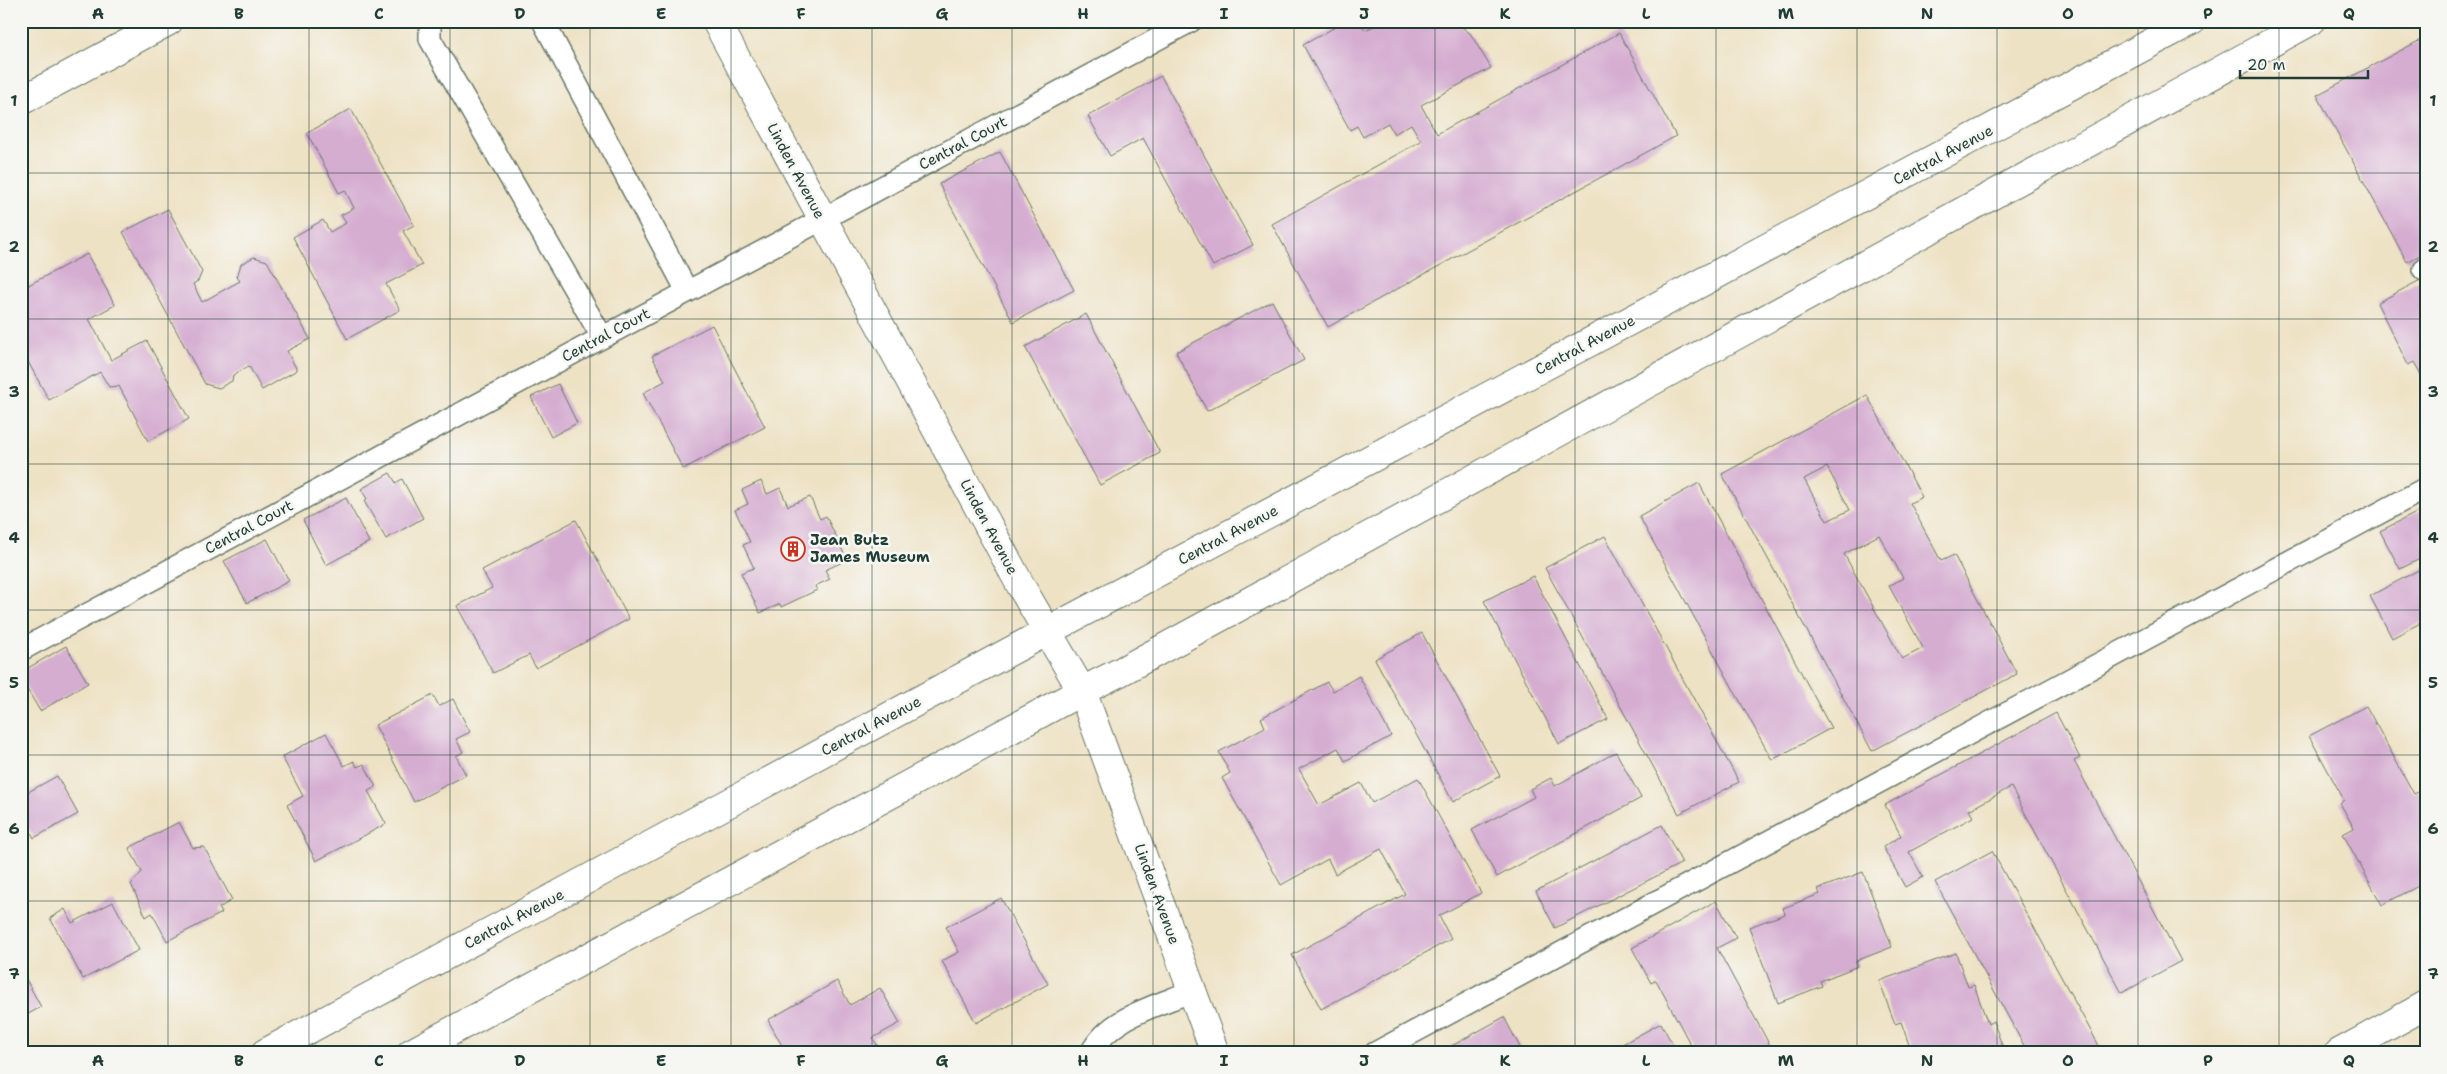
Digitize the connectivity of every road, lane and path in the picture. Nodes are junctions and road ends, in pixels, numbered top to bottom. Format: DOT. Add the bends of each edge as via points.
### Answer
graph roads {
  1 [pos="169,21"];
  2 [pos="430,21"];
  3 [pos="543,21"];
  4 [pos="716,21"];
  5 [pos="1191,21"];
  6 [pos="2192,21"];
  7 [pos="2311,21"];
  8 [pos="21,101"];
  9 [pos="821,219"];
  10 [pos="687,291"];
  11 [pos="602,337"];
  12 [pos="2426,488"];
  13 [pos="1046,632"];
  14 [pos="21,650"];
  15 [pos="1082,691"];
  16 [pos="1192,991"];
  17 [pos="2426,1006"];
  18 [pos="265,1053"];
  19 [pos="411,1053"];
  20 [pos="1091,1053"];
  21 [pos="1215,1053"];
  22 [pos="1375,1053"];
  23 [pos="2339,1053"];
  1 -- 8 [label="street"];
  2 -- 11 [label="lane" via="430,39"];
  3 -- 10 [label="lane"];
  4 -- 9 [label="street, Linden Avenue"];
  5 -- 9 [label="lane, Central Court"];
  6 -- 13 [label="street, Central Avenue"];
  7 -- 15 [label="street"];
  9 -- 10 [label="lane, Central Court"];
  9 -- 13 [label="street, Linden Avenue"];
  10 -- 11 [label="lane, Central Court"];
  11 -- 14 [label="lane, Central Court"];
  12 -- 22 [label="lane"];
  13 -- 15 [label="street, Linden Avenue"];
  13 -- 18 [label="street, Central Avenue"];
  15 -- 16 [label="street, Linden Avenue"];
  15 -- 19 [label="street"];
  16 -- 20 [label="lane" via="1121,1020 1096,1043"];
  16 -- 21 [label="street, Linden Avenue"];
  17 -- 23 [label="street"];
}
